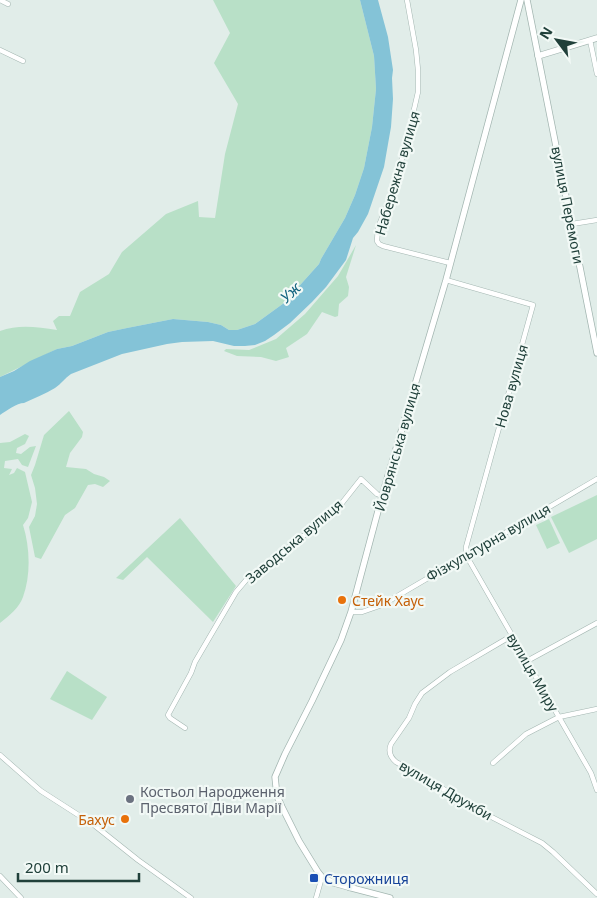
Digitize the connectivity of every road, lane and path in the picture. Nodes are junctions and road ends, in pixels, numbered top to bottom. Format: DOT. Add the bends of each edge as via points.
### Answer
graph roads {
  1 [pos="0,0"];
  2 [pos="406,0"];
  3 [pos="521,0"];
  4 [pos="527,0"];
  5 [pos="8,4"];
  6 [pos="594,39"];
  7 [pos="0,50"];
  8 [pos="538,56"];
  9 [pos="23,61"];
  10 [pos="597,74"];
  11 [pos="597,220"];
  12 [pos="572,224"];
  13 [pos="450,263"];
  14 [pos="446,280"];
  15 [pos="597,353"];
  16 [pos="597,479"];
  17 [pos="382,496"];
  18 [pos="466,555"];
  19 [pos="351,612"];
  20 [pos="597,622"];
  21 [pos="513,635"];
  22 [pos="527,661"];
  23 [pos="597,708"];
  24 [pos="559,717"];
  25 [pos="185,728"];
  26 [pos="0,755"];
  27 [pos="493,763"];
  28 [pos="597,790"];
  29 [pos="0,876"];
  30 [pos="322,877"];
  31 [pos="597,894"];
  32 [pos="21,898"];
  33 [pos="191,898"];
  34 [pos="316,898"];
  35 [pos="390,898"];
  1 -- 5 [label="street"];
  2 -- 13 [label="street, Набережна вулиця" via="416,50 418,92 377,241 383,246"];
  3 -- 13 [label="street, Йоврянська вулиця"];
  4 -- 8 [label="street, вулиця Перемоги"];
  6 -- 8 [label="street"];
  6 -- 10 [label="street"];
  7 -- 9 [label="street"];
  8 -- 12 [label="street, вулиця Перемоги"];
  11 -- 12 [label="street"];
  12 -- 15 [label="street, вулиця Перемоги"];
  13 -- 14 [label="street, Йоврянська вулиця"];
  14 -- 17 [label="street, Йоврянська вулиця"];
  14 -- 18 [label="street, Нова вулиця" via="533,305"];
  16 -- 18 [label="street, Фізкультурна вулиця"];
  17 -- 19 [label="street, Йоврянська вулиця"];
  17 -- 25 [label="street, Заводська вулиця" via="361,479 342,503 247,579 195,662 168,715"];
  18 -- 19 [label="street, Фізкультурна вулиця" via="382,605"];
  18 -- 21 [label="street, вулиця Миру"];
  19 -- 30 [label="street, Йоврянська вулиця" via="337,649 275,777 279,800"];
  20 -- 22 [label="street"];
  21 -- 22 [label="street, вулиця Миру"];
  21 -- 31 [label="street, вулиця Дружби" via="450,672 422,693 391,744 390,754 396,762 542,842"];
  22 -- 24 [label="street, вулиця Миру"];
  23 -- 24 [label="street"];
  24 -- 27 [label="street" via="526,734"];
  24 -- 28 [label="street, вулиця Миру" via="591,773"];
  26 -- 33 [label="street" via="41,790 94,825"];
  29 -- 32 [label="street"];
  30 -- 34 [label="street"];
  30 -- 35 [label="street"];
}
